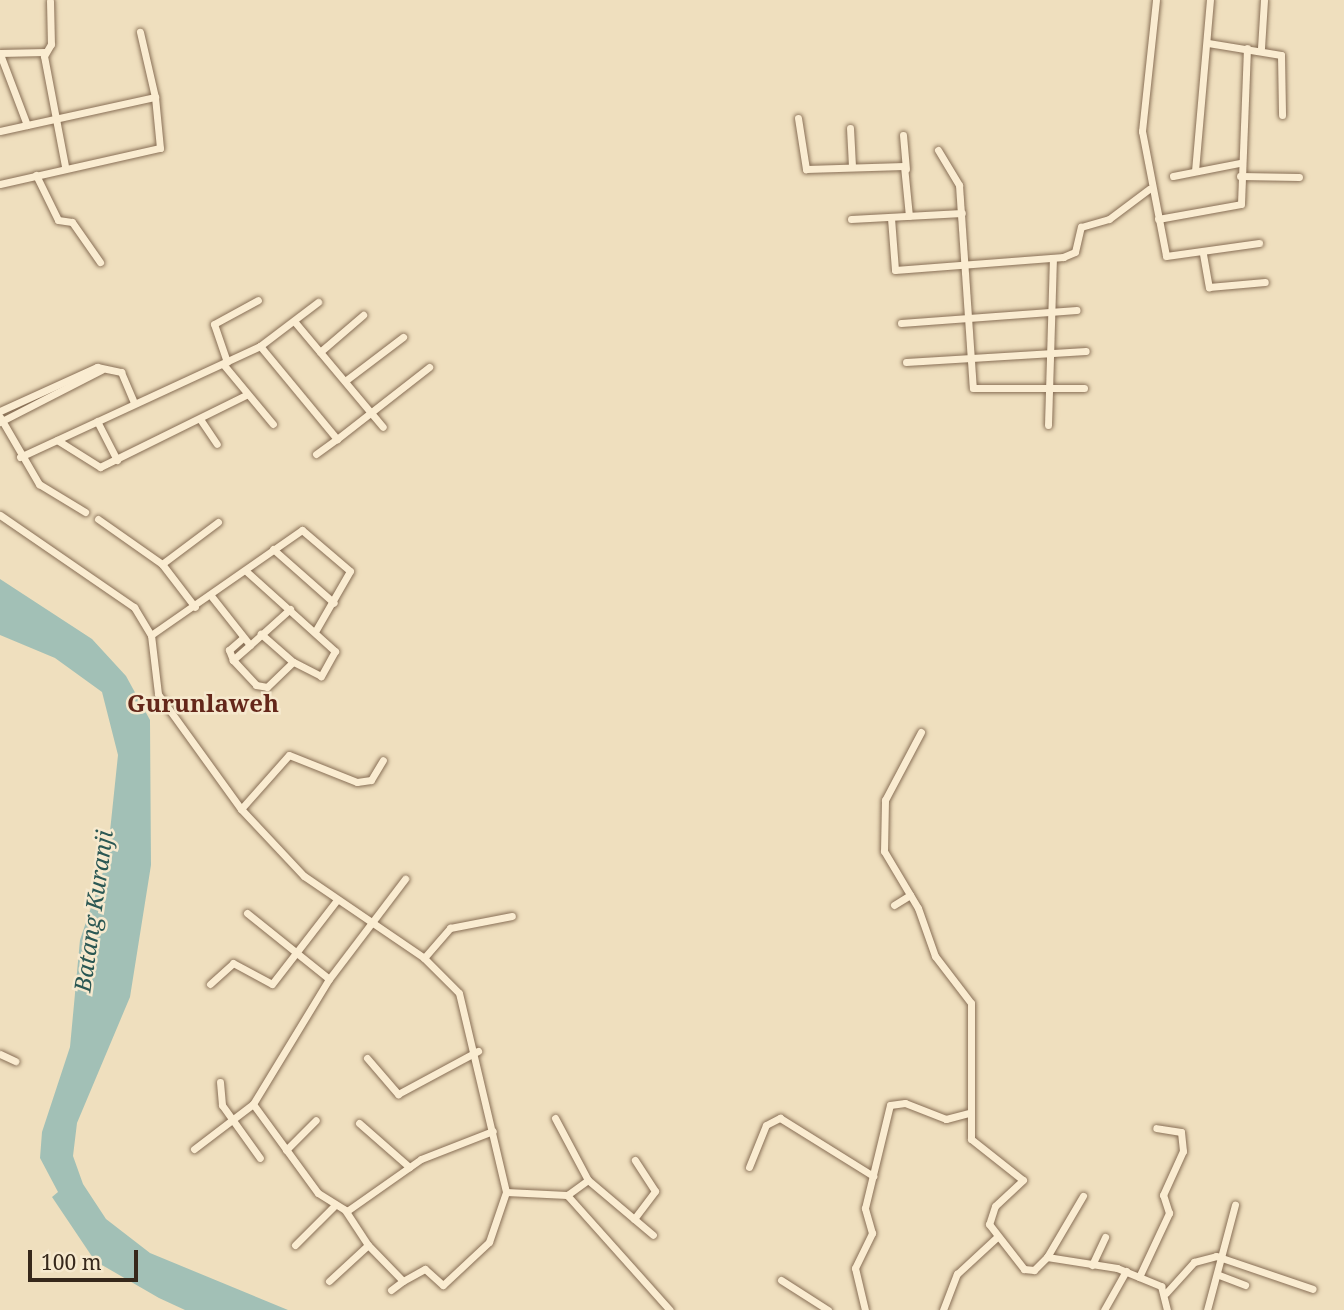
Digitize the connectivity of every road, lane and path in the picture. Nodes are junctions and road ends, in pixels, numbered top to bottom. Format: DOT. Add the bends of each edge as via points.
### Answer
graph roads {
  1 [pos="1156,0"];
  2 [pos="1210,0"];
  3 [pos="1264,0"];
  4 [pos="50,1"];
  5 [pos="140,32"];
  6 [pos="1208,43"];
  7 [pos="1247,48"];
  8 [pos="1261,48"];
  9 [pos="45,52"];
  10 [pos="0,54"];
  11 [pos="9,81"];
  12 [pos="0,82"];
  13 [pos="155,97"];
  14 [pos="1282,115"];
  15 [pos="52,118"];
  16 [pos="798,118"];
  17 [pos="27,125"];
  18 [pos="850,128"];
  19 [pos="0,131"];
  20 [pos="903,135"];
  21 [pos="938,150"];
  22 [pos="1239,163"];
  23 [pos="65,166"];
  24 [pos="852,166"];
  25 [pos="906,169"];
  26 [pos="1195,171"];
  27 [pos="36,175"];
  28 [pos="1173,176"];
  29 [pos="1240,176"];
  30 [pos="1299,177"];
  31 [pos="0,184"];
  32 [pos="1149,189"];
  33 [pos="962,213"];
  34 [pos="909,216"];
  35 [pos="891,218"];
  36 [pos="851,219"];
  37 [pos="1158,219"];
  38 [pos="1259,243"];
  39 [pos="1203,254"];
  40 [pos="1052,258"];
  41 [pos="100,262"];
  42 [pos="966,265"];
  43 [pos="1265,282"];
  44 [pos="258,300"];
  45 [pos="318,302"];
  46 [pos="1077,310"];
  47 [pos="1051,311"];
  48 [pos="363,315"];
  49 [pos="968,319"];
  50 [pos="293,321"];
  51 [pos="901,323"];
  52 [pos="403,337"];
  53 [pos="260,346"];
  54 [pos="1086,351"];
  55 [pos="320,352"];
  56 [pos="1050,353"];
  57 [pos="971,357"];
  58 [pos="906,362"];
  59 [pos="225,363"];
  60 [pos="429,367"];
  61 [pos="345,381"];
  62 [pos="1084,388"];
  63 [pos="1049,389"];
  64 [pos="52,391"];
  65 [pos="246,396"];
  66 [pos="134,402"];
  67 [pos="0,411"];
  68 [pos="369,413"];
  69 [pos="200,419"];
  70 [pos="1,420"];
  71 [pos="97,421"];
  72 [pos="273,425"];
  73 [pos="1048,425"];
  74 [pos="383,427"];
  75 [pos="337,439"];
  76 [pos="57,440"];
  77 [pos="218,444"];
  78 [pos="316,454"];
  79 [pos="20,457"];
  80 [pos="117,460"];
  81 [pos="85,512"];
  82 [pos="0,515"];
  83 [pos="98,519"];
  84 [pos="218,522"];
  85 [pos="273,550"];
  86 [pos="162,564"];
  87 [pos="246,571"];
  88 [pos="212,597"];
  89 [pos="334,603"];
  90 [pos="195,607"];
  91 [pos="290,609"];
  92 [pos="316,630"];
  93 [pos="261,634"];
  94 [pos="150,635"];
  95 [pos="243,638"];
  96 [pos="250,645"];
  97 [pos="233,660"];
  98 [pos="293,662"];
  99 [pos="921,732"];
  100 [pos="383,760"];
  101 [pos="241,809"];
  102 [pos="405,879"];
  103 [pos="910,895"];
  104 [pos="337,900"];
  105 [pos="894,905"];
  106 [pos="247,913"];
  107 [pos="512,916"];
  108 [pos="376,924"];
  109 [pos="296,956"];
  110 [pos="424,958"];
  111 [pos="329,979"];
  112 [pos="210,984"];
  113 [pos="478,1051"];
  114 [pos="0,1054"];
  115 [pos="367,1058"];
  116 [pos="15,1061"];
  117 [pos="220,1083"];
  118 [pos="253,1104"];
  119 [pos="969,1114"];
  120 [pos="555,1118"];
  121 [pos="316,1120"];
  122 [pos="237,1121"];
  123 [pos="359,1123"];
  124 [pos="1156,1128"];
  125 [pos="493,1130"];
  126 [pos="194,1149"];
  127 [pos="286,1150"];
  128 [pos="260,1158"];
  129 [pos="635,1160"];
  130 [pos="410,1167"];
  131 [pos="749,1167"];
  132 [pos="873,1176"];
  133 [pos="588,1180"];
  134 [pos="506,1192"];
  135 [pos="567,1195"];
  136 [pos="1083,1196"];
  137 [pos="335,1205"];
  138 [pos="1235,1205"];
  139 [pos="345,1210"];
  140 [pos="634,1219"];
  141 [pos="653,1235"];
  142 [pos="997,1237"];
  143 [pos="1105,1237"];
  144 [pos="295,1245"];
  145 [pos="368,1245"];
  146 [pos="1047,1257"];
  147 [pos="1224,1260"];
  148 [pos="1092,1265"];
  149 [pos="1126,1271"];
  150 [pos="1219,1275"];
  151 [pos="1139,1277"];
  152 [pos="781,1280"];
  153 [pos="329,1281"];
  154 [pos="403,1281"];
  155 [pos="1245,1285"];
  156 [pos="1313,1289"];
  157 [pos="391,1290"];
  158 [pos="1166,1293"];
  159 [pos="670,1310"];
  160 [pos="828,1310"];
  161 [pos="865,1310"];
  162 [pos="943,1310"];
  163 [pos="1104,1310"];
  164 [pos="1167,1310"];
  165 [pos="1207,1310"];
  1 -- 32 [label="street" via="1142,131"];
  2 -- 6 [label="street"];
  3 -- 8 [label="street"];
  4 -- 9 [label="street" via="51,44"];
  5 -- 13 [label="street"];
  6 -- 7 [label="street"];
  6 -- 26 [label="street"];
  7 -- 8 [label="street"];
  7 -- 22 [label="street"];
  8 -- 14 [label="street" via="1285,60"];
  9 -- 10 [label="street"];
  9 -- 15 [label="street"];
  10 -- 11 [label="street"];
  11 -- 12 [label="street"];
  11 -- 17 [label="street"];
  13 -- 15 [label="street"];
  13 -- 23 [label="street" via="160,148"];
  15 -- 17 [label="street"];
  15 -- 23 [label="street"];
  16 -- 24 [label="street" via="806,169"];
  17 -- 19 [label="street"];
  18 -- 24 [label="street"];
  20 -- 25 [label="street"];
  21 -- 33 [label="street" via="956,178"];
  22 -- 26 [label="street"];
  22 -- 29 [label="street"];
  23 -- 27 [label="street"];
  24 -- 25 [label="street"];
  25 -- 34 [label="street"];
  26 -- 28 [label="street"];
  27 -- 31 [label="street"];
  27 -- 41 [label="street" via="58,219 72,222"];
  29 -- 30 [label="street"];
  29 -- 37 [label="street" via="1238,207"];
  32 -- 37 [label="street"];
  32 -- 40 [label="street" via="1109,219 1081,227 1070,256"];
  33 -- 34 [label="street"];
  33 -- 42 [label="street"];
  34 -- 35 [label="street"];
  35 -- 36 [label="street"];
  35 -- 42 [label="street" via="895,270"];
  37 -- 39 [label="street" via="1166,256"];
  38 -- 39 [label="street"];
  39 -- 43 [label="street" via="1209,287"];
  40 -- 42 [label="street"];
  40 -- 47 [label="street"];
  42 -- 49 [label="street"];
  44 -- 59 [label="street" via="214,324"];
  45 -- 50 [label="street"];
  46 -- 47 [label="street"];
  47 -- 49 [label="street"];
  47 -- 56 [label="street"];
  48 -- 55 [label="street"];
  49 -- 51 [label="street"];
  49 -- 57 [label="street"];
  50 -- 53 [label="street"];
  50 -- 55 [label="street"];
  52 -- 61 [label="street"];
  53 -- 59 [label="street"];
  53 -- 75 [label="street"];
  54 -- 56 [label="street"];
  55 -- 61 [label="street"];
  56 -- 57 [label="street"];
  56 -- 63 [label="street"];
  57 -- 58 [label="street"];
  57 -- 63 [label="street" via="979,393"];
  59 -- 65 [label="street"];
  59 -- 66 [label="street"];
  60 -- 68 [label="street"];
  61 -- 68 [label="street"];
  62 -- 63 [label="street"];
  63 -- 73 [label="street"];
  64 -- 66 [label="street" via="101,370 121,372"];
  64 -- 67 [label="street"];
  64 -- 70 [label="street"];
  65 -- 69 [label="street"];
  65 -- 72 [label="street"];
  66 -- 71 [label="street"];
  68 -- 74 [label="street"];
  68 -- 75 [label="street"];
  69 -- 77 [label="street"];
  69 -- 80 [label="street"];
  70 -- 79 [label="street"];
  71 -- 76 [label="street"];
  71 -- 80 [label="street"];
  75 -- 78 [label="street"];
  76 -- 79 [label="street"];
  76 -- 80 [label="street" via="97,466"];
  79 -- 81 [label="street" via="39,484"];
  82 -- 94 [label="street" via="127,601"];
  83 -- 86 [label="street"];
  84 -- 86 [label="street"];
  85 -- 87 [label="street"];
  85 -- 89 [label="street"];
  85 -- 89 [label="street" via="302,530 345,564 350,575"];
  86 -- 90 [label="street"];
  87 -- 88 [label="street"];
  87 -- 91 [label="street"];
  88 -- 90 [label="street"];
  88 -- 95 [label="street"];
  89 -- 92 [label="street"];
  90 -- 94 [label="street"];
  91 -- 92 [label="street"];
  91 -- 93 [label="street"];
  92 -- 98 [label="street" via="334,648 328,667 317,676"];
  93 -- 96 [label="street"];
  93 -- 98 [label="street"];
  94 -- 101 [label="street" via="158,694"];
  95 -- 96 [label="street"];
  95 -- 97 [label="street" via="229,650"];
  96 -- 97 [label="street"];
  97 -- 98 [label="street" via="264,688"];
  99 -- 103 [label="street" via="890,787 884,814 886,861"];
  100 -- 101 [label="street" via="371,780 357,782 289,755"];
  101 -- 104 [label="street"];
  102 -- 108 [label="street"];
  103 -- 105 [label="street"];
  103 -- 119 [label="street" via="935,956 971,1003"];
  104 -- 108 [label="street"];
  104 -- 109 [label="street"];
  106 -- 109 [label="street"];
  107 -- 110 [label="street" via="450,928"];
  108 -- 110 [label="street"];
  108 -- 111 [label="street"];
  109 -- 111 [label="street"];
  109 -- 112 [label="street" via="272,984 233,963"];
  110 -- 113 [label="street" via="463,999"];
  111 -- 118 [label="street"];
  113 -- 115 [label="street" via="398,1094"];
  113 -- 125 [label="street"];
  114 -- 116 [label="street"];
  117 -- 122 [label="street" via="222,1105"];
  118 -- 122 [label="street"];
  118 -- 127 [label="street"];
  119 -- 132 [label="street" via="946,1119 905,1103 890,1105"];
  119 -- 142 [label="street" via="974,1145 1023,1180 991,1213 989,1224"];
  120 -- 133 [label="street"];
  121 -- 127 [label="street"];
  122 -- 126 [label="street"];
  122 -- 128 [label="street"];
  123 -- 130 [label="street"];
  124 -- 151 [label="street" via="1181,1132 1183,1151 1163,1195 1169,1213"];
  125 -- 130 [label="street"];
  125 -- 134 [label="street"];
  127 -- 137 [label="street"];
  129 -- 140 [label="street" via="654,1191"];
  130 -- 139 [label="street" via="357,1209"];
  131 -- 132 [label="street" via="766,1125 780,1118"];
  132 -- 161 [label="street" via="865,1208 872,1233 855,1268"];
  133 -- 135 [label="street"];
  133 -- 140 [label="street"];
  134 -- 135 [label="street"];
  134 -- 154 [label="street" via="493,1234 466,1269 443,1285 425,1269"];
  135 -- 159 [label="street"];
  136 -- 146 [label="street"];
  137 -- 139 [label="street"];
  137 -- 144 [label="street"];
  138 -- 147 [label="street"];
  139 -- 145 [label="street"];
  140 -- 141 [label="street"];
  142 -- 146 [label="street" via="1028,1271"];
  142 -- 162 [label="street" via="957,1274"];
  143 -- 148 [label="street"];
  145 -- 153 [label="street"];
  145 -- 154 [label="street"];
  146 -- 148 [label="street"];
  147 -- 150 [label="street"];
  147 -- 156 [label="street"];
  147 -- 158 [label="street" via="1216,1256 1194,1262"];
  148 -- 149 [label="street"];
  149 -- 151 [label="street"];
  149 -- 163 [label="street"];
  150 -- 155 [label="street"];
  150 -- 165 [label="street"];
  151 -- 158 [label="street"];
  152 -- 160 [label="street"];
  154 -- 157 [label="street"];
  158 -- 164 [label="street"];
}
